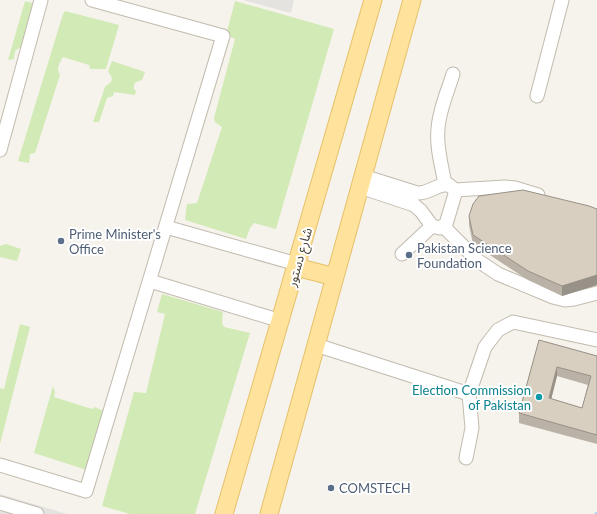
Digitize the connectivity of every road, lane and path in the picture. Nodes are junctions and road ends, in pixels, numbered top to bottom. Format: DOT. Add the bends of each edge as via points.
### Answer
graph roads {
  1 [pos="41,0"];
  2 [pos="92,0"];
  3 [pos="374,0"];
  4 [pos="412,0"];
  5 [pos="562,0"];
  6 [pos="453,74"];
  7 [pos="537,96"];
  8 [pos="0,150"];
  9 [pos="362,182"];
  10 [pos="450,187"];
  11 [pos="552,199"];
  12 [pos="438,226"];
  13 [pos="166,227"];
  14 [pos="402,254"];
  15 [pos="297,266"];
  16 [pos="335,277"];
  17 [pos="150,281"];
  18 [pos="597,293"];
  19 [pos="281,321"];
  20 [pos="597,340"];
  21 [pos="316,345"];
  22 [pos="469,394"];
  23 [pos="466,458"];
  24 [pos="0,465"];
  25 [pos="0,503"];
  26 [pos="37,514"];
  27 [pos="224,514"];
  28 [pos="269,514"];
  1 -- 8 [label="street"];
  2 -- 13 [label="street" via="223,36"];
  3 -- 15 [label="main road, شارع دستور"];
  4 -- 9 [label="main road"];
  5 -- 7 [label="street"];
  6 -- 10 [label="street" via="438,128"];
  9 -- 10 [label="street" via="417,193"];
  9 -- 12 [label="street" via="414,205"];
  9 -- 16 [label="main road"];
  10 -- 11 [label="street" via="515,188"];
  10 -- 12 [label="street" via="455,194 446,224"];
  12 -- 14 [label="street"];
  12 -- 18 [label="street" via="476,260 505,277 564,300"];
  13 -- 15 [label="street"];
  13 -- 17 [label="street"];
  15 -- 16 [label="main road"];
  15 -- 19 [label="main road, شارع دستور"];
  16 -- 21 [label="main road"];
  17 -- 19 [label="street"];
  17 -- 24 [label="street" via="86,491"];
  19 -- 27 [label="main road, شارع دستور"];
  20 -- 22 [label="street" via="513,322 498,330 485,347"];
  21 -- 22 [label="street"];
  21 -- 28 [label="main road"];
  22 -- 23 [label="street" via="472,428"];
  25 -- 26 [label="street"];
}
